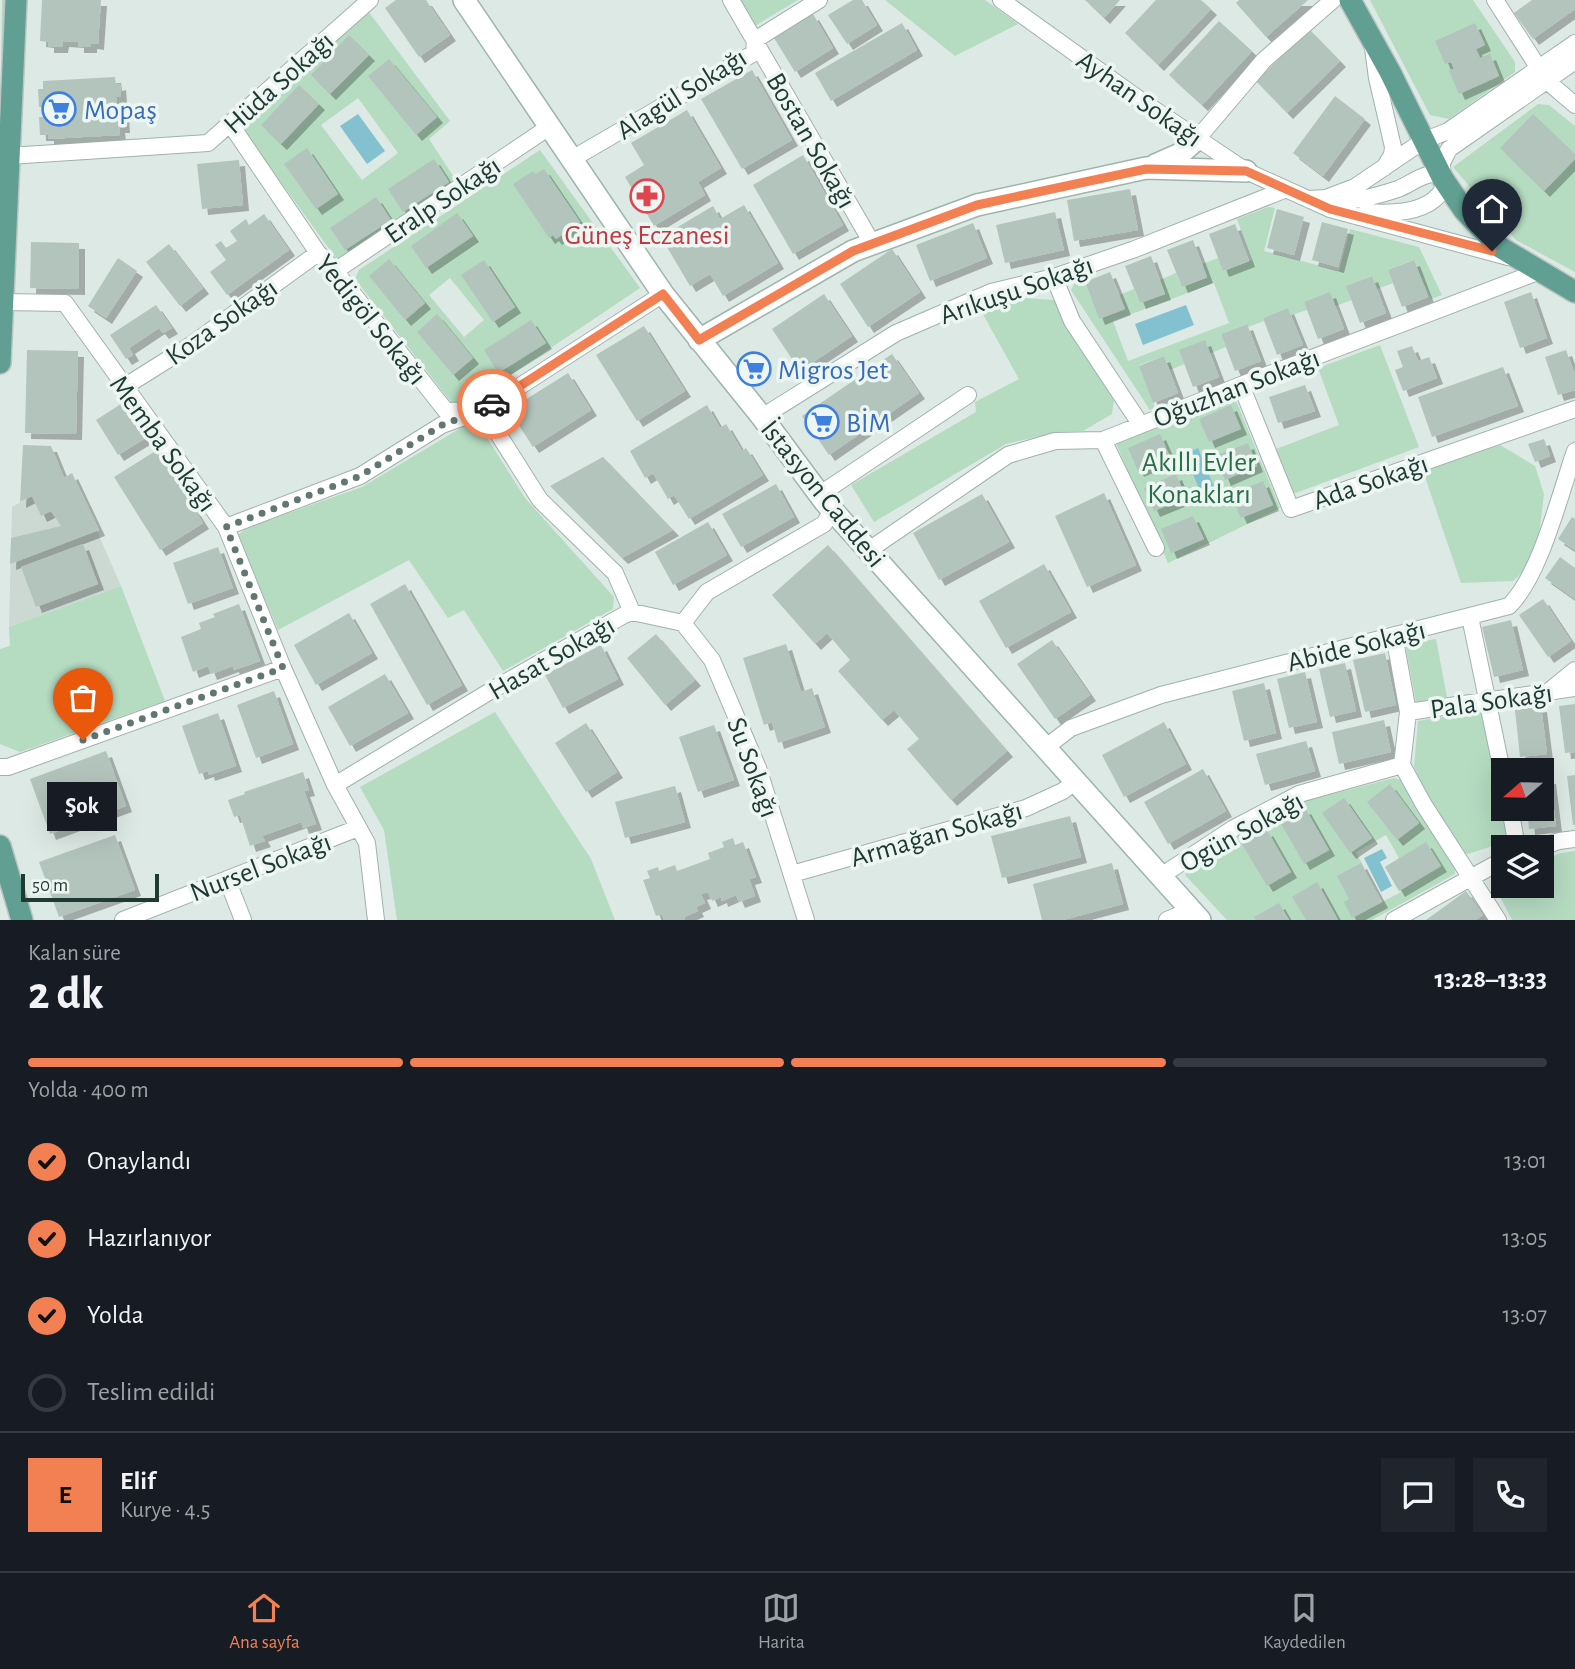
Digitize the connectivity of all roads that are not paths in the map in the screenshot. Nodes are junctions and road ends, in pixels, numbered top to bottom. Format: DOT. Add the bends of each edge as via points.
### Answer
graph roads {
  1 [pos="16,0"];
  2 [pos="370,0"];
  3 [pos="464,0"];
  4 [pos="731,0"];
  5 [pos="820,0"];
  6 [pos="1001,0"];
  7 [pos="1333,0"];
  8 [pos="1350,0"];
  9 [pos="1495,0"];
  10 [pos="1368,32"];
  11 [pos="755,40"];
  12 [pos="1575,43"];
  13 [pos="1575,61"];
  14 [pos="1543,75"];
  15 [pos="1575,105"];
  16 [pos="231,125"];
  17 [pos="549,127"];
  18 [pos="1198,138"];
  19 [pos="1423,141"];
  20 [pos="9,156"];
  21 [pos="572,159"];
  22 [pos="1146,169"];
  23 [pos="1382,170"];
  24 [pos="1246,171"];
  25 [pos="1443,179"];
  26 [pos="1284,190"];
  27 [pos="1306,200"];
  28 [pos="872,243"];
  29 [pos="318,253"];
  30 [pos="1532,267"];
  31 [pos="335,271"];
  32 [pos="1054,277"];
  33 [pos="1575,292"];
  34 [pos="663,294"];
  35 [pos="2,302"];
  36 [pos="699,340"];
  37 [pos="0,363"];
  38 [pos="1241,385"];
  39 [pos="124,387"];
  40 [pos="968,395"];
  41 [pos="483,410"];
  42 [pos="1575,410"];
  43 [pos="762,417"];
  44 [pos="1141,425"];
  45 [pos="1103,440"];
  46 [pos="1575,451"];
  47 [pos="825,503"];
  48 [pos="226,527"];
  49 [pos="1156,548"];
  50 [pos="869,550"];
  51 [pos="632,612"];
  52 [pos="1470,617"];
  53 [pos="683,623"];
  54 [pos="1394,635"];
  55 [pos="283,668"];
  56 [pos="1575,670"];
  57 [pos="1575,688"];
  58 [pos="1548,692"];
  59 [pos="1488,700"];
  60 [pos="1408,712"];
  61 [pos="1046,747"];
  62 [pos="1499,758"];
  63 [pos="1402,765"];
  64 [pos="0,767"];
  65 [pos="1076,780"];
  66 [pos="335,785"];
  67 [pos="358,828"];
  68 [pos="1575,839"];
  69 [pos="1554,843"];
  70 [pos="0,846"];
  71 [pos="1491,866"];
  72 [pos="792,874"];
  73 [pos="1161,876"];
  74 [pos="1471,876"];
  75 [pos="227,879"];
  76 [pos="1196,915"];
  77 [pos="22,920"];
  78 [pos="123,920"];
  79 [pos="243,920"];
  80 [pos="376,920"];
  81 [pos="806,920"];
  82 [pos="1167,920"];
  83 [pos="1394,920"];
  84 [pos="1499,920"];
  1 -- 20 [label="main road"];
  2 -- 16 [label="street, Hüda Sokağı"];
  3 -- 17 [label="street, İstasyon Caddesi"];
  4 -- 11 [label="street, Bostan Sokağı"];
  5 -- 11 [label="street, Alagül Sokağı"];
  6 -- 18 [label="street, Ayhan Sokağı"];
  7 -- 18 [label="street" via="1264,60"];
  8 -- 10 [label="main road"];
  9 -- 14 [label="street"];
  10 -- 19 [label="main road"];
  10 -- 23 [label="street" via="1392,139 1392,155"];
  11 -- 21 [label="street, Alagül Sokağı" via="754,53"];
  11 -- 28 [label="street, Bostan Sokağı"];
  12 -- 14 [label="street"];
  13 -- 14 [label="street"];
  14 -- 15 [label="street"];
  14 -- 19 [label="street"];
  14 -- 25 [label="street" via="1449,149 1442,163"];
  16 -- 20 [label="street, Hüda Sokağı" via="208,143"];
  16 -- 29 [label="street, Yedigöl Sokağı"];
  17 -- 21 [label="street, İstasyon Caddesi"];
  17 -- 31 [label="street, Eralp Sokağı"];
  18 -- 22 [label="street" via="1180,154"];
  18 -- 24 [label="street, Ayhan Sokağı"];
  19 -- 23 [label="street"];
  19 -- 25 [label="main road"];
  20 -- 35 [label="main road"];
  21 -- 34 [label="street, İstasyon Caddesi"];
  22 -- 24 [label="street"];
  22 -- 28 [label="street" via="977,205"];
  23 -- 27 [label="street" via="1345,192"];
  24 -- 26 [label="street, Ayhan Sokağı"];
  25 -- 27 [label="street" via="1429,174 1395,190 1343,202"];
  25 -- 27 [label="street" via="1436,198 1402,212 1352,210"];
  25 -- 30 [label="main road" via="1486,235"];
  26 -- 27 [label="street, Ayhan Sokağı"];
  26 -- 32 [label="street, Arıkuşu Sokağı"];
  27 -- 30 [label="street, Ayhan Sokağı" via="1492,251"];
  28 -- 36 [label="street"];
  29 -- 31 [label="street, Yedigöl Sokağı"];
  29 -- 39 [label="street, Koza Sokağı" via="191,345"];
  30 -- 33 [label="main road"];
  30 -- 38 [label="street, Oğuzhan Sokağı"];
  31 -- 41 [label="street, Yedigöl Sokağı" via="446,411"];
  32 -- 43 [label="street, Arıkuşu Sokağı" via="991,292 895,333"];
  32 -- 44 [label="street" via="1072,321"];
  34 -- 36 [label="street, İstasyon Caddesi"];
  34 -- 41 [label="street"];
  35 -- 37 [label="main road"];
  35 -- 39 [label="street, Memba Sokağı" via="65,303"];
  36 -- 43 [label="street, İstasyon Caddesi"];
  38 -- 42 [label="street, Ada Sokağı" via="1291,509"];
  38 -- 44 [label="street, Oğuzhan Sokağı"];
  39 -- 48 [label="street, Memba Sokağı"];
  40 -- 47 [label="street"];
  41 -- 48 [label="street" via="442,425 360,476"];
  41 -- 51 [label="street" via="540,500 615,573"];
  43 -- 47 [label="street, İstasyon Caddesi"];
  44 -- 45 [label="street, Oğuzhan Sokağı"];
  45 -- 49 [label="street"];
  45 -- 50 [label="street, Oğuzhan Sokağı" via="1055,441 1008,455"];
  46 -- 52 [label="street, Abide Sokağı" via="1533,571 1520,595 1509,606"];
  47 -- 50 [label="street, İstasyon Caddesi"];
  47 -- 53 [label="street" via="824,524 706,593"];
  48 -- 55 [label="street, Memba Sokağı"];
  50 -- 61 [label="street, İstasyon Caddesi"];
  51 -- 53 [label="street, Hasat Sokağı"];
  51 -- 66 [label="street, Hasat Sokağı"];
  52 -- 54 [label="street, Abide Sokağı"];
  52 -- 59 [label="street"];
  53 -- 72 [label="street, Su Sokağı" via="712,660 758,768"];
  54 -- 60 [label="street"];
  54 -- 61 [label="street, Abide Sokağı" via="1161,695 1071,728"];
  55 -- 64 [label="street"];
  55 -- 66 [label="street, Memba Sokağı"];
  56 -- 58 [label="street"];
  57 -- 58 [label="street, Pala Sokağı"];
  58 -- 59 [label="street, Pala Sokağı"];
  59 -- 60 [label="street, Pala Sokağı"];
  59 -- 62 [label="street"];
  60 -- 63 [label="street"];
  61 -- 65 [label="street, İstasyon Caddesi"];
  63 -- 73 [label="street, Ogün Sokağı" via="1299,794 1234,828"];
  63 -- 74 [label="street"];
  65 -- 72 [label="street, Armağan Sokağı" via="1026,808"];
  65 -- 73 [label="street, İstasyon Caddesi"];
  66 -- 67 [label="street, Memba Sokağı"];
  67 -- 75 [label="street, Nursel Sokağı"];
  67 -- 80 [label="street, Memba Sokağı" via="367,843"];
  68 -- 69 [label="street"];
  70 -- 77 [label="main road"];
  71 -- 74 [label="street"];
  72 -- 81 [label="street, Su Sokağı"];
  73 -- 76 [label="street, İstasyon Caddesi"];
  74 -- 83 [label="street"];
  74 -- 84 [label="street"];
  75 -- 78 [label="street, Nursel Sokağı"];
  75 -- 79 [label="street"];
  76 -- 82 [label="street"];
}
